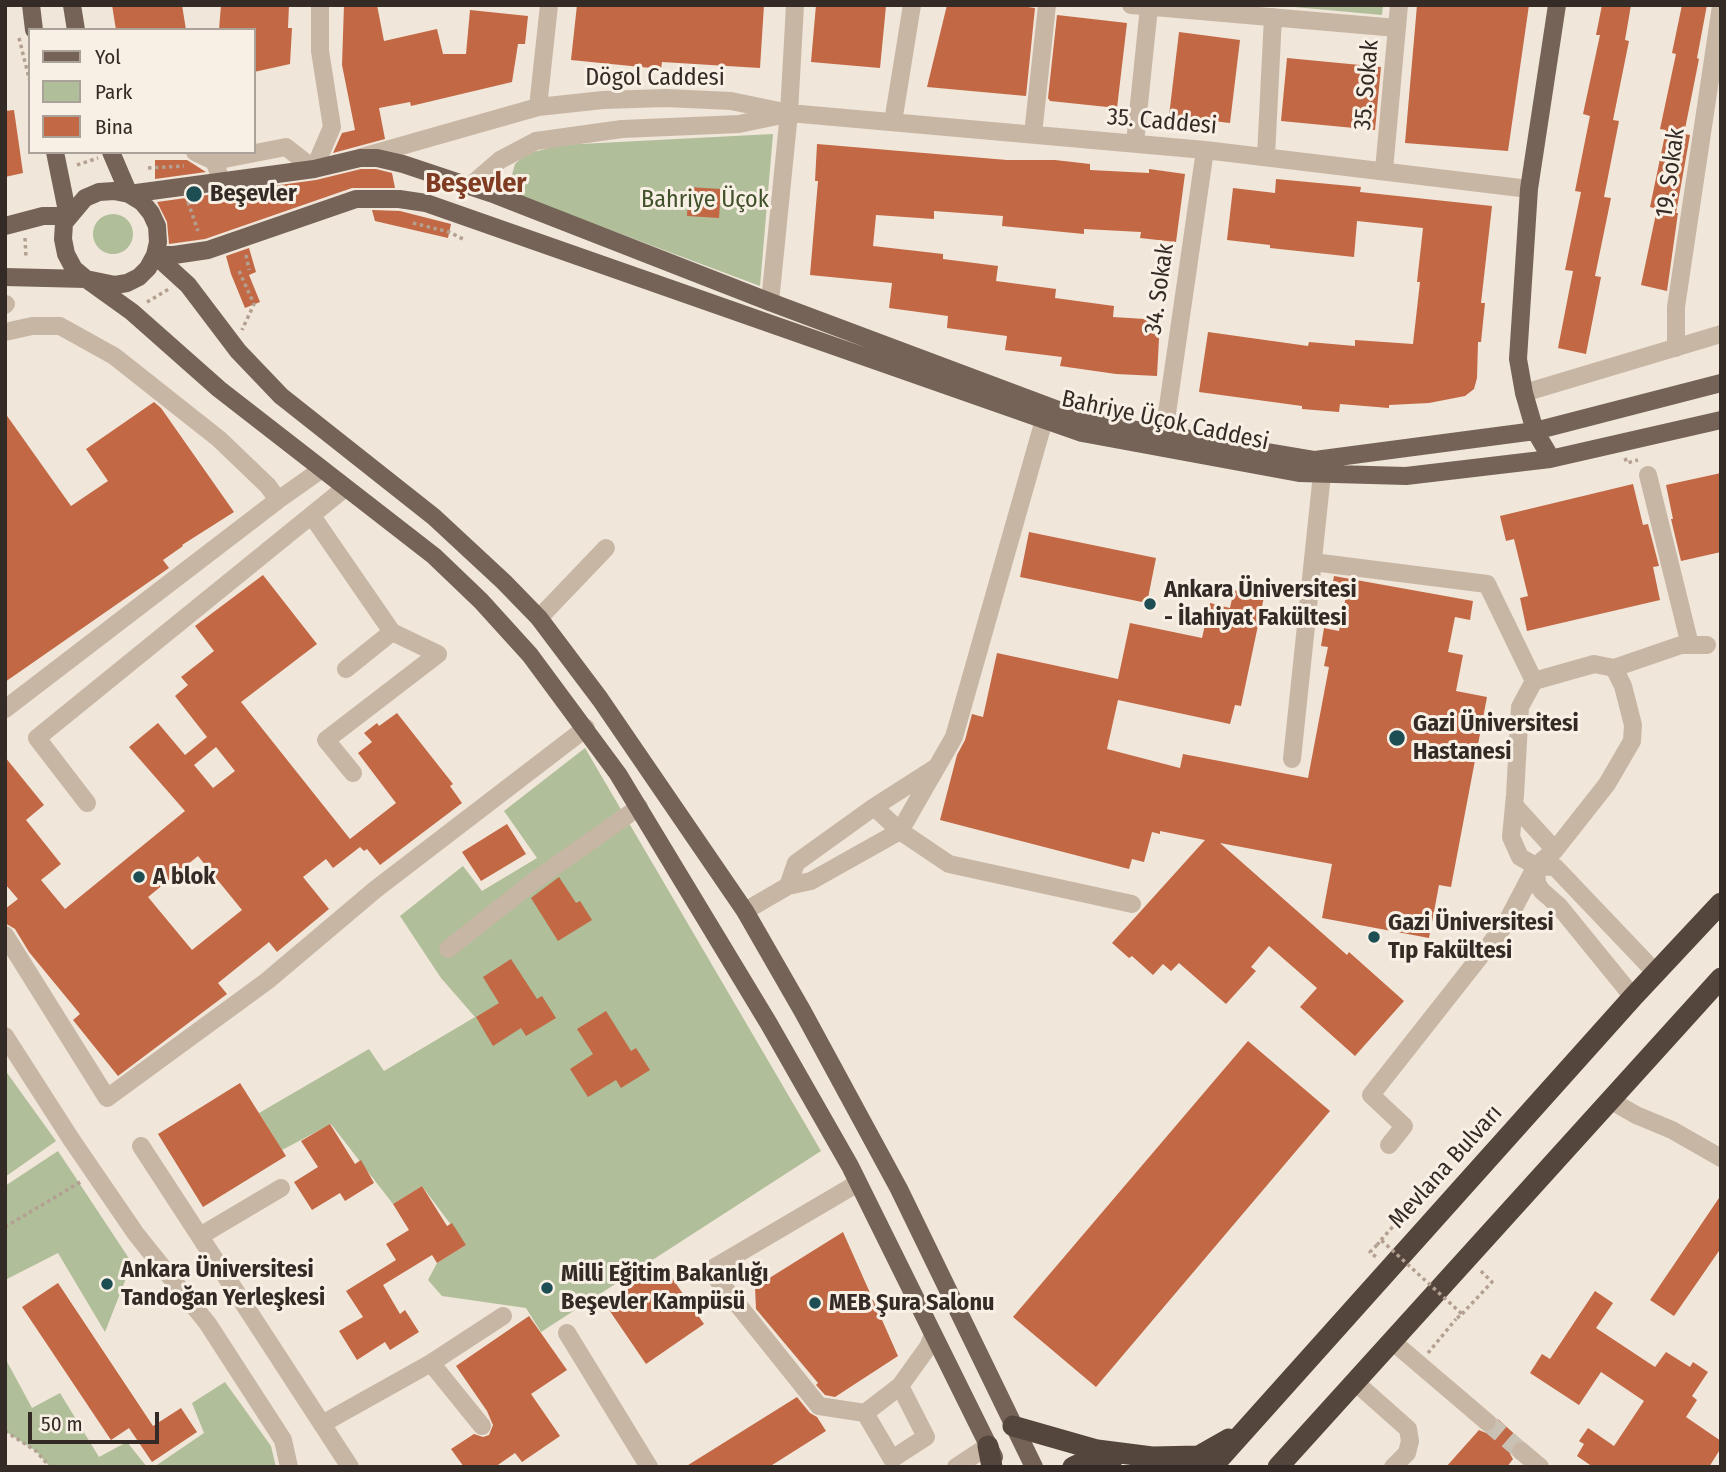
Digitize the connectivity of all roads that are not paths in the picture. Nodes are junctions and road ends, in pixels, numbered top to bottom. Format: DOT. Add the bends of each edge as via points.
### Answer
graph roads {
  1 [pos="31,5"];
  2 [pos="72,5"];
  3 [pos="320,5"];
  4 [pos="549,5"];
  5 [pos="795,5"];
  6 [pos="912,5"];
  7 [pos="1047,5"];
  8 [pos="1399,5"];
  9 [pos="1557,5"];
  10 [pos="1140,6"];
  11 [pos="1721,6"];
  12 [pos="1273,17"];
  13 [pos="76,28"];
  14 [pos="1397,28"];
  15 [pos="26,33"];
  16 [pos="538,107"];
  17 [pos="789,113"];
  18 [pos="892,122"];
  19 [pos="1032,134"];
  20 [pos="1135,143"];
  21 [pos="1205,150"];
  22 [pos="256,153"];
  23 [pos="55,154"];
  24 [pos="107,154"];
  25 [pos="252,154"];
  26 [pos="1266,156"];
  27 [pos="360,158"];
  28 [pos="193,159"];
  29 [pos="214,162"];
  30 [pos="314,169"];
  31 [pos="1384,170"];
  32 [pos="223,181"];
  33 [pos="470,186"];
  34 [pos="1529,189"];
  35 [pos="129,194"];
  36 [pos="68,216"];
  37 [pos="460,216"];
  38 [pos="5,226"];
  39 [pos="155,255"];
  40 [pos="5,277"];
  41 [pos="86,279"];
  42 [pos="770,302"];
  43 [pos="5,332"];
  44 [pos="1721,334"];
  45 [pos="1676,348"];
  46 [pos="1721,383"];
  47 [pos="1524,393"];
  48 [pos="1044,420"];
  49 [pos="1721,420"];
  50 [pos="1535,431"];
  51 [pos="1164,434"];
  52 [pos="1551,458"];
  53 [pos="322,469"];
  54 [pos="1322,474"];
  55 [pos="1648,475"];
  56 [pos="345,488"];
  57 [pos="278,500"];
  58 [pos="312,516"];
  59 [pos="606,548"];
  60 [pos="1312,562"];
  61 [pos="539,618"];
  62 [pos="392,632"];
  63 [pos="1614,668"];
  64 [pos="346,669"];
  65 [pos="1534,681"];
  66 [pos="5,709"];
  67 [pos="586,728"];
  68 [pos="1293,759"];
  69 [pos="937,766"];
  70 [pos="354,773"];
  71 [pos="87,803"];
  72 [pos="1514,805"];
  73 [pos="639,807"];
  74 [pos="874,807"];
  75 [pos="900,831"];
  76 [pos="1555,850"];
  77 [pos="1536,866"];
  78 [pos="788,886"];
  79 [pos="1721,903"];
  80 [pos="1132,904"];
  81 [pos="745,911"];
  82 [pos="5,935"];
  83 [pos="447,949"];
  84 [pos="1656,973"];
  85 [pos="1721,978"];
  86 [pos="1633,997"];
  87 [pos="5,1036"];
  88 [pos="1610,1100"];
  89 [pos="1389,1145"];
  90 [pos="141,1146"];
  91 [pos="1721,1158"];
  92 [pos="858,1183"];
  93 [pos="281,1188"];
  94 [pos="200,1236"];
  95 [pos="503,1316"];
  96 [pos="567,1334"];
  97 [pos="933,1335"];
  98 [pos="1392,1342"];
  99 [pos="431,1363"];
  100 [pos="1355,1382"];
  101 [pos="900,1386"];
  102 [pos="865,1413"];
  103 [pos="1487,1422"];
  104 [pos="322,1424"];
  105 [pos="482,1426"];
  106 [pos="1013,1426"];
  107 [pos="1246,1430"];
  108 [pos="1521,1451"];
  109 [pos="990,1456"];
  110 [pos="886,1463"];
  111 [pos="289,1467"];
  112 [pos="350,1467"];
  113 [pos="649,1467"];
  114 [pos="956,1467"];
  115 [pos="999,1467"];
  116 [pos="1034,1467"];
  117 [pos="1073,1467"];
  118 [pos="1126,1467"];
  119 [pos="1212,1467"];
  120 [pos="1278,1467"];
  121 [pos="1393,1467"];
  122 [pos="1540,1467"];
  1 -- 15 [label="main road"];
  2 -- 13 [label="main road"];
  3 -- 30 [label="street" via="320,51 332,127"];
  4 -- 16 [label="street"];
  5 -- 17 [label="street"];
  6 -- 18 [label="street"];
  7 -- 19 [label="street"];
  8 -- 14 [label="street, 35. Sokak"];
  9 -- 34 [label="main road"];
  10 -- 12 [label="street"];
  10 -- 20 [label="street"];
  11 -- 45 [label="street, 19. Sokak" via="1676,307"];
  12 -- 14 [label="street"];
  12 -- 26 [label="street"];
  14 -- 31 [label="street, 35. Sokak"];
  16 -- 17 [label="street, Dögol Caddesi" via="667,98 731,101"];
  16 -- 27 [label="street, Dögol Caddesi"];
  17 -- 18 [label="street, 35. Caddesi"];
  17 -- 33 [label="street, Dögol Caddesi" via="739,124 622,129 536,141 500,160"];
  17 -- 42 [label="street"];
  18 -- 19 [label="street, 35. Caddesi"];
  19 -- 20 [label="street, 35. Caddesi"];
  20 -- 21 [label="street, 35. Caddesi"];
  21 -- 26 [label="street, 35. Caddesi"];
  21 -- 51 [label="street, 34. Sokak"];
  22 -- 30 [label="street" via="286,147"];
  23 -- 36 [label="main road"];
  24 -- 35 [label="main road"];
  25 -- 29 [label="street"];
  26 -- 31 [label="street, 35. Caddesi"];
  27 -- 30 [label="main road, Dögol Caddesi"];
  27 -- 33 [label="main road, Dögol Caddesi" via="424,169"];
  28 -- 29 [label="street"];
  29 -- 32 [label="street"];
  30 -- 32 [label="main road, Dögol Caddesi"];
  31 -- 34 [label="street, 35. Caddesi"];
  32 -- 35 [label="main road, Dögol Caddesi"];
  33 -- 37 [label="main road"];
  33 -- 42 [label="main road, Bahriye Üçok Caddesi"];
  34 -- 47 [label="main road" via="1518,359"];
  35 -- 36 [label="main road" via="99,192 85,198"];
  35 -- 39 [label="main road" via="142,202 157,226"];
  36 -- 38 [label="main road" via="43,216"];
  36 -- 41 [label="main road" via="62,239 66,254"];
  37 -- 39 [label="main road" via="426,203 356,199 208,250"];
  37 -- 48 [label="main road, Bahriye Üçok Caddesi"];
  39 -- 41 [label="main road" via="139,277 127,283"];
  39 -- 61 [label="main road" via="188,285 235,347 281,396 434,517"];
  40 -- 41 [label="main road"];
  41 -- 53 [label="main road"];
  42 -- 51 [label="main road, Bahriye Üçok Caddesi" via="1090,422"];
  43 -- 57 [label="street" via="60,326 114,356 219,439"];
  44 -- 45 [label="street"];
  45 -- 47 [label="street"];
  46 -- 50 [label="main road, Bahriye Üçok Caddesi"];
  47 -- 50 [label="main road"];
  48 -- 54 [label="main road, Bahriye Üçok Caddesi" via="1082,433"];
  48 -- 69 [label="street" via="954,737"];
  49 -- 52 [label="main road, Bahriye Üçok Caddesi"];
  50 -- 51 [label="main road, Bahriye Üçok Caddesi" via="1315,460"];
  50 -- 52 [label="main road"];
  52 -- 54 [label="main road, Bahriye Üçok Caddesi" via="1406,476"];
  53 -- 56 [label="main road"];
  53 -- 57 [label="street"];
  54 -- 60 [label="street"];
  55 -- 63 [label="street" via="1699,645 1681,645"];
  56 -- 58 [label="street"];
  56 -- 67 [label="main road" via="434,556 481,601"];
  57 -- 66 [label="street"];
  58 -- 62 [label="street"];
  58 -- 71 [label="street" via="37,738"];
  59 -- 61 [label="street"];
  60 -- 65 [label="street" via="1487,584"];
  60 -- 68 [label="street"];
  61 -- 81 [label="main road"];
  62 -- 64 [label="street"];
  62 -- 70 [label="street" via="438,654 326,740"];
  63 -- 65 [label="street" via="1594,664"];
  63 -- 76 [label="street" via="1633,725 1632,741 1607,784"];
  65 -- 72 [label="street" via="1520,707"];
  67 -- 73 [label="main road"];
  67 -- 82 [label="street" via="376,890 267,981 107,1098"];
  69 -- 74 [label="street"];
  69 -- 75 [label="street"];
  72 -- 76 [label="street"];
  72 -- 77 [label="street" via="1511,836 1520,857"];
  73 -- 83 [label="street"];
  73 -- 92 [label="main road"];
  74 -- 75 [label="street"];
  74 -- 78 [label="street" via="796,863"];
  75 -- 78 [label="street" via="811,881"];
  75 -- 80 [label="street" via="949,864"];
  76 -- 77 [label="street"];
  77 -- 84 [label="street" via="1555,867"];
  77 -- 86 [label="street" via="1542,891"];
  77 -- 89 [label="street" via="1505,925 1371,1095 1404,1126"];
  78 -- 81 [label="street"];
  79 -- 84 [label="highway, Mevlana Bulvarı"];
  81 -- 106 [label="main road" via="899,1189"];
  84 -- 86 [label="highway, Mevlana Bulvarı"];
  85 -- 88 [label="highway"];
  86 -- 107 [label="highway, Mevlana Bulvarı"];
  87 -- 111 [label="street" via="136,1234 208,1324 283,1440"];
  88 -- 91 [label="street"];
  88 -- 98 [label="highway"];
  90 -- 94 [label="street"];
  92 -- 97 [label="main road"];
  92 -- 102 [label="street" via="710,1270 819,1406"];
  93 -- 94 [label="street"];
  94 -- 104 [label="street"];
  95 -- 99 [label="street"];
  96 -- 113 [label="street"];
  97 -- 101 [label="street"];
  97 -- 109 [label="main road"];
  98 -- 100 [label="highway"];
  98 -- 103 [label="street"];
  99 -- 104 [label="street"];
  99 -- 105 [label="street"];
  100 -- 120 [label="highway"];
  100 -- 121 [label="street" via="1408,1429 1407,1453"];
  101 -- 102 [label="street"];
  101 -- 110 [label="street" via="926,1437"];
  102 -- 110 [label="street"];
  104 -- 112 [label="street"];
  106 -- 107 [label="highway" via="1097,1450 1152,1457 1199,1456"];
  106 -- 116 [label="main road"];
  107 -- 119 [label="highway, Mevlana Bulvarı"];
  108 -- 122 [label="street"];
  109 -- 114 [label="street"];
  109 -- 115 [label="main road"];
  117 -- 118 [label="highway" via="1097,1460"];
}
